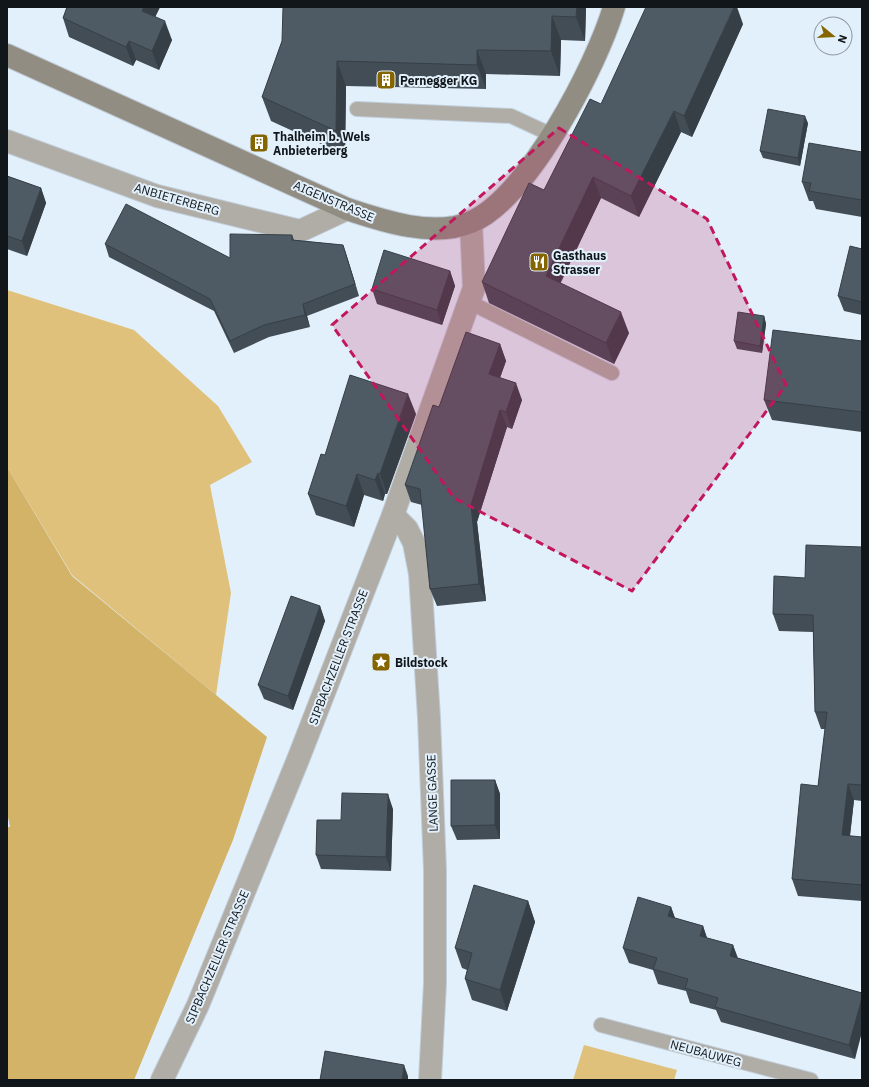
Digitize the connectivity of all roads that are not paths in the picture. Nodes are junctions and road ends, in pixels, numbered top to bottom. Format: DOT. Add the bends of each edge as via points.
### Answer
graph roads {
  1 [pos="614,7"];
  2 [pos="7,55"];
  3 [pos="357,109"];
  4 [pos="552,136"];
  5 [pos="7,141"];
  6 [pos="347,209"];
  7 [pos="471,222"];
  8 [pos="469,302"];
  9 [pos="612,373"];
  10 [pos="394,515"];
  11 [pos="601,1025"];
  12 [pos="162,1080"];
  13 [pos="430,1080"];
  14 [pos="811,1080"];
  1 -- 4 [label="street, AIGENSTRASSE" via="591,64"];
  2 -- 6 [label="street, AIGENSTRASSE"];
  3 -- 4 [label="lane" via="511,116"];
  4 -- 7 [label="street, AIGENSTRASSE" via="512,192 491,210"];
  5 -- 6 [label="street, ANBIETERBERG" via="157,196 300,231"];
  6 -- 7 [label="street, AIGENSTRASSE" via="375,219 425,228"];
  7 -- 8 [label="street, SIPBACHZELLER STRASSE" via="474,288"];
  8 -- 9 [label="lane"];
  8 -- 10 [label="street, SIPBACHZELLER STRASSE"];
  10 -- 12 [label="street, SIPBACHZELLER STRASSE" via="198,1005"];
  10 -- 13 [label="street, LANGE GASSE" via="407,529 414,543 421,589 435,870 435,983"];
  11 -- 14 [label="lane, NEUBAUWEG"];
}
